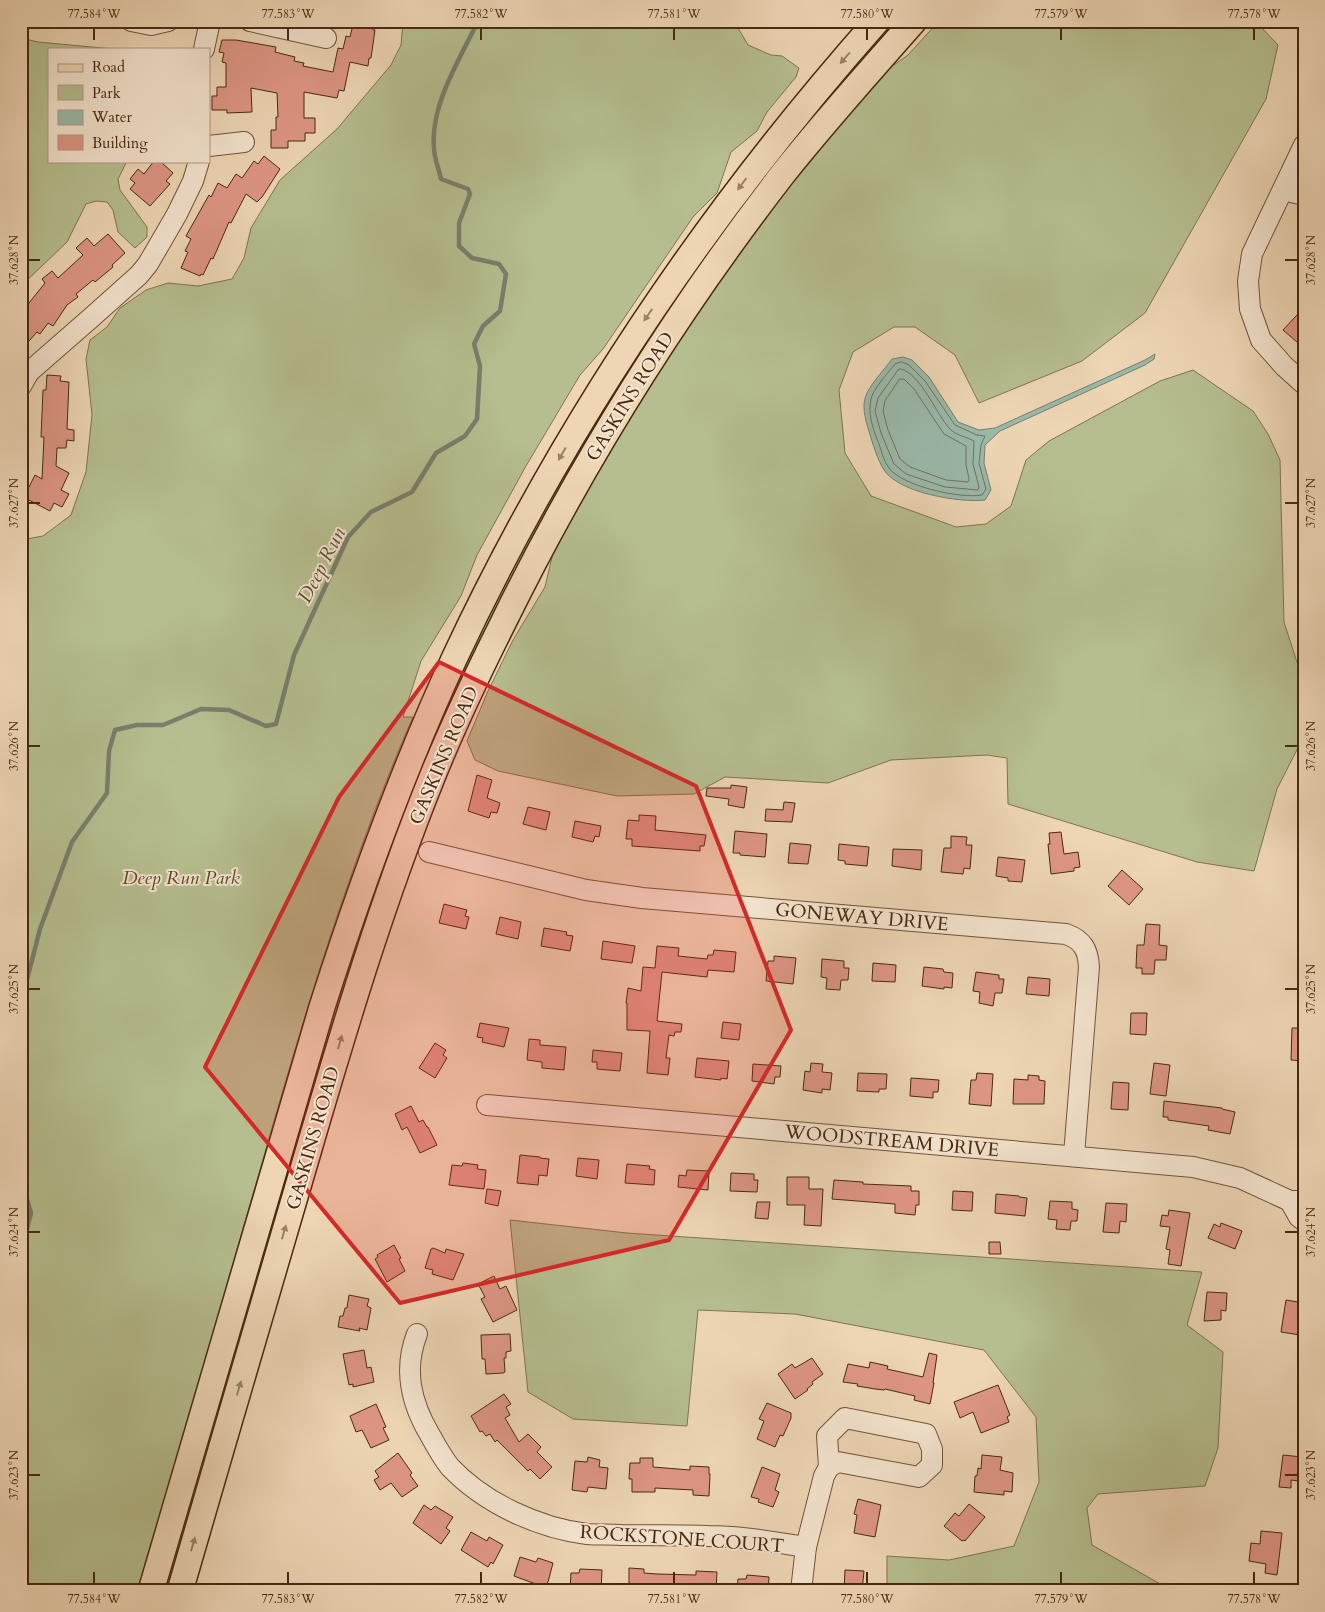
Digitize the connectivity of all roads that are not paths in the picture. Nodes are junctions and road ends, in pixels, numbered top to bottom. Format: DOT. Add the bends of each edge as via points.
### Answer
graph roads {
  1 [pos="131,21"];
  2 [pos="168,21"];
  3 [pos="210,21"];
  4 [pos="250,21"];
  5 [pos="878,21"];
  6 [pos="914,21"];
  7 [pos="326,38"];
  8 [pos="204,48"];
  9 [pos="244,142"];
  10 [pos="1304,145"];
  11 [pos="210,146"];
  12 [pos="199,162"];
  13 [pos="1283,190"];
  14 [pos="1304,195"];
  15 [pos="1304,384"];
  16 [pos="21,386"];
  17 [pos="429,852"];
  18 [pos="487,1104"];
  19 [pos="1074,1155"];
  20 [pos="1297,1201"];
  21 [pos="1304,1220"];
  22 [pos="417,1334"];
  23 [pos="829,1467"];
  24 [pos="806,1547"];
  25 [pos="151,1591"];
  26 [pos="180,1591"];
  27 [pos="801,1591"];
  1 -- 2 [label="street" via="151,25"];
  3 -- 8 [label="street"];
  4 -- 7 [label="street"];
  5 -- 25 [label="main road, GASKINS ROAD, one-way" via="780,135 642,323 536,498 455,658 390,808 351,914"];
  26 -- 6 [label="main road, GASKINS ROAD, one-way" via="358,982 398,864 434,771 476,677 578,478 673,326 783,175"];
  9 -- 11 [label="street"];
  10 -- 13 [label="street"];
  12 -- 16 [label="street" via="193,181 148,264 29,372"];
  13 -- 14 [label="street"];
  13 -- 15 [label="street" via="1252,254 1248,281 1250,309 1261,340"];
  17 -- 19 [label="street, GONEWAY DRIVE" via="586,890 642,898 1076,937 1088,955 1089,967"];
  18 -- 19 [label="street, WOODSTREAM DRIVE"];
  19 -- 20 [label="street, WOODSTREAM DRIVE" via="1193,1166 1240,1178"];
  20 -- 21 [label="street, WOODSTREAM DRIVE" via="1298,1217"];
  22 -- 24 [label="street, ROCKSTONE COURT" via="409,1371 418,1413 450,1466 470,1484 508,1509 548,1525 588,1534 710,1536"];
  23 -- 23 [label="street" via="838,1462 919,1477 932,1465 932,1449 926,1434 845,1418 827,1436"];
  23 -- 24 [label="street"];
  24 -- 27 [label="street"];
}
